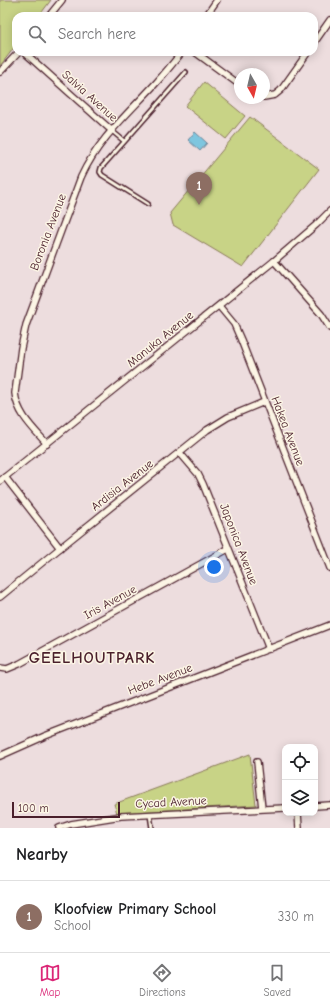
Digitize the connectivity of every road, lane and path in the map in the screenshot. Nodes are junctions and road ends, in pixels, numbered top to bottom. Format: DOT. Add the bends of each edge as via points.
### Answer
graph roads {
  1 [pos="62,0"];
  2 [pos="217,0"];
  3 [pos="52,12"];
  4 [pos="209,12"];
  5 [pos="330,20"];
  6 [pos="318,37"];
  7 [pos="15,56"];
  8 [pos="28,56"];
  9 [pos="179,56"];
  10 [pos="200,56"];
  11 [pos="305,56"];
  12 [pos="0,72"];
  13 [pos="186,72"];
  14 [pos="234,81"];
  15 [pos="270,96"];
  16 [pos="111,130"];
  17 [pos="124,141"];
  18 [pos="148,204"];
  19 [pos="330,211"];
  20 [pos="274,261"];
  21 [pos="219,306"];
  22 [pos="330,328"];
  23 [pos="264,402"];
  24 [pos="47,444"];
  25 [pos="180,453"];
  26 [pos="2,479"];
  27 [pos="60,548"];
  28 [pos="228,549"];
  29 [pos="330,568"];
  30 [pos="0,598"];
  31 [pos="330,625"];
  32 [pos="269,649"];
  33 [pos="0,668"];
  34 [pos="0,756"];
  35 [pos="257,762"];
  36 [pos="330,805"];
  37 [pos="318,806"];
  38 [pos="262,808"];
  39 [pos="282,808"];
  40 [pos="150,815"];
  41 [pos="298,816"];
  42 [pos="72,826"];
  43 [pos="58,828"];
  44 [pos="152,828"];
  45 [pos="299,828"];
  1 -- 3 [label="street"];
  2 -- 4 [label="street"];
  5 -- 6 [label="street"];
  7 -- 12 [label="street"];
  8 -- 16 [label="street, Salvia Avenue"];
  9 -- 16 [label="street, Boronia Avenue"];
  10 -- 14 [label="street"];
  11 -- 15 [label="street" via="281,90"];
  13 -- 17 [label="lane"];
  16 -- 17 [label="lane, Salvia Avenue"];
  16 -- 24 [label="street, Boronia Avenue" via="88,161 81,177 26,325 21,348 16,400 24,417"];
  17 -- 18 [label="lane" via="104,163 100,172"];
  19 -- 20 [label="street, Manuka Avenue"];
  20 -- 21 [label="street, Manuka Avenue"];
  20 -- 22 [label="street" via="321,314"];
  21 -- 23 [label="street, Hakea Avenue" via="234,324"];
  21 -- 24 [label="street, Manuka Avenue"];
  23 -- 25 [label="street, Ardisia Avenue" via="217,423"];
  23 -- 29 [label="street, Hakea Avenue"];
  24 -- 26 [label="street, Manuka Avenue"];
  25 -- 27 [label="street, Ardisia Avenue"];
  25 -- 28 [label="street, Japonica Avenue" via="198,474"];
  26 -- 27 [label="street"];
  27 -- 30 [label="street, Ardisia Avenue"];
  28 -- 32 [label="street, Japonica Avenue"];
  28 -- 33 [label="street, Iris Avenue" via="20,664 7,669"];
  31 -- 32 [label="street, Hebe Avenue"];
  32 -- 34 [label="street, Hebe Avenue"];
  35 -- 38 [label="street"];
  36 -- 37 [label="street"];
  38 -- 39 [label="street, Cycad Avenue"];
  38 -- 40 [label="street, Cycad Avenue"];
  40 -- 42 [label="street, Cycad Avenue" via="121,816"];
  40 -- 44 [label="lane"];
  41 -- 45 [label="street"];
  42 -- 43 [label="street, Cycad Avenue"];
}
